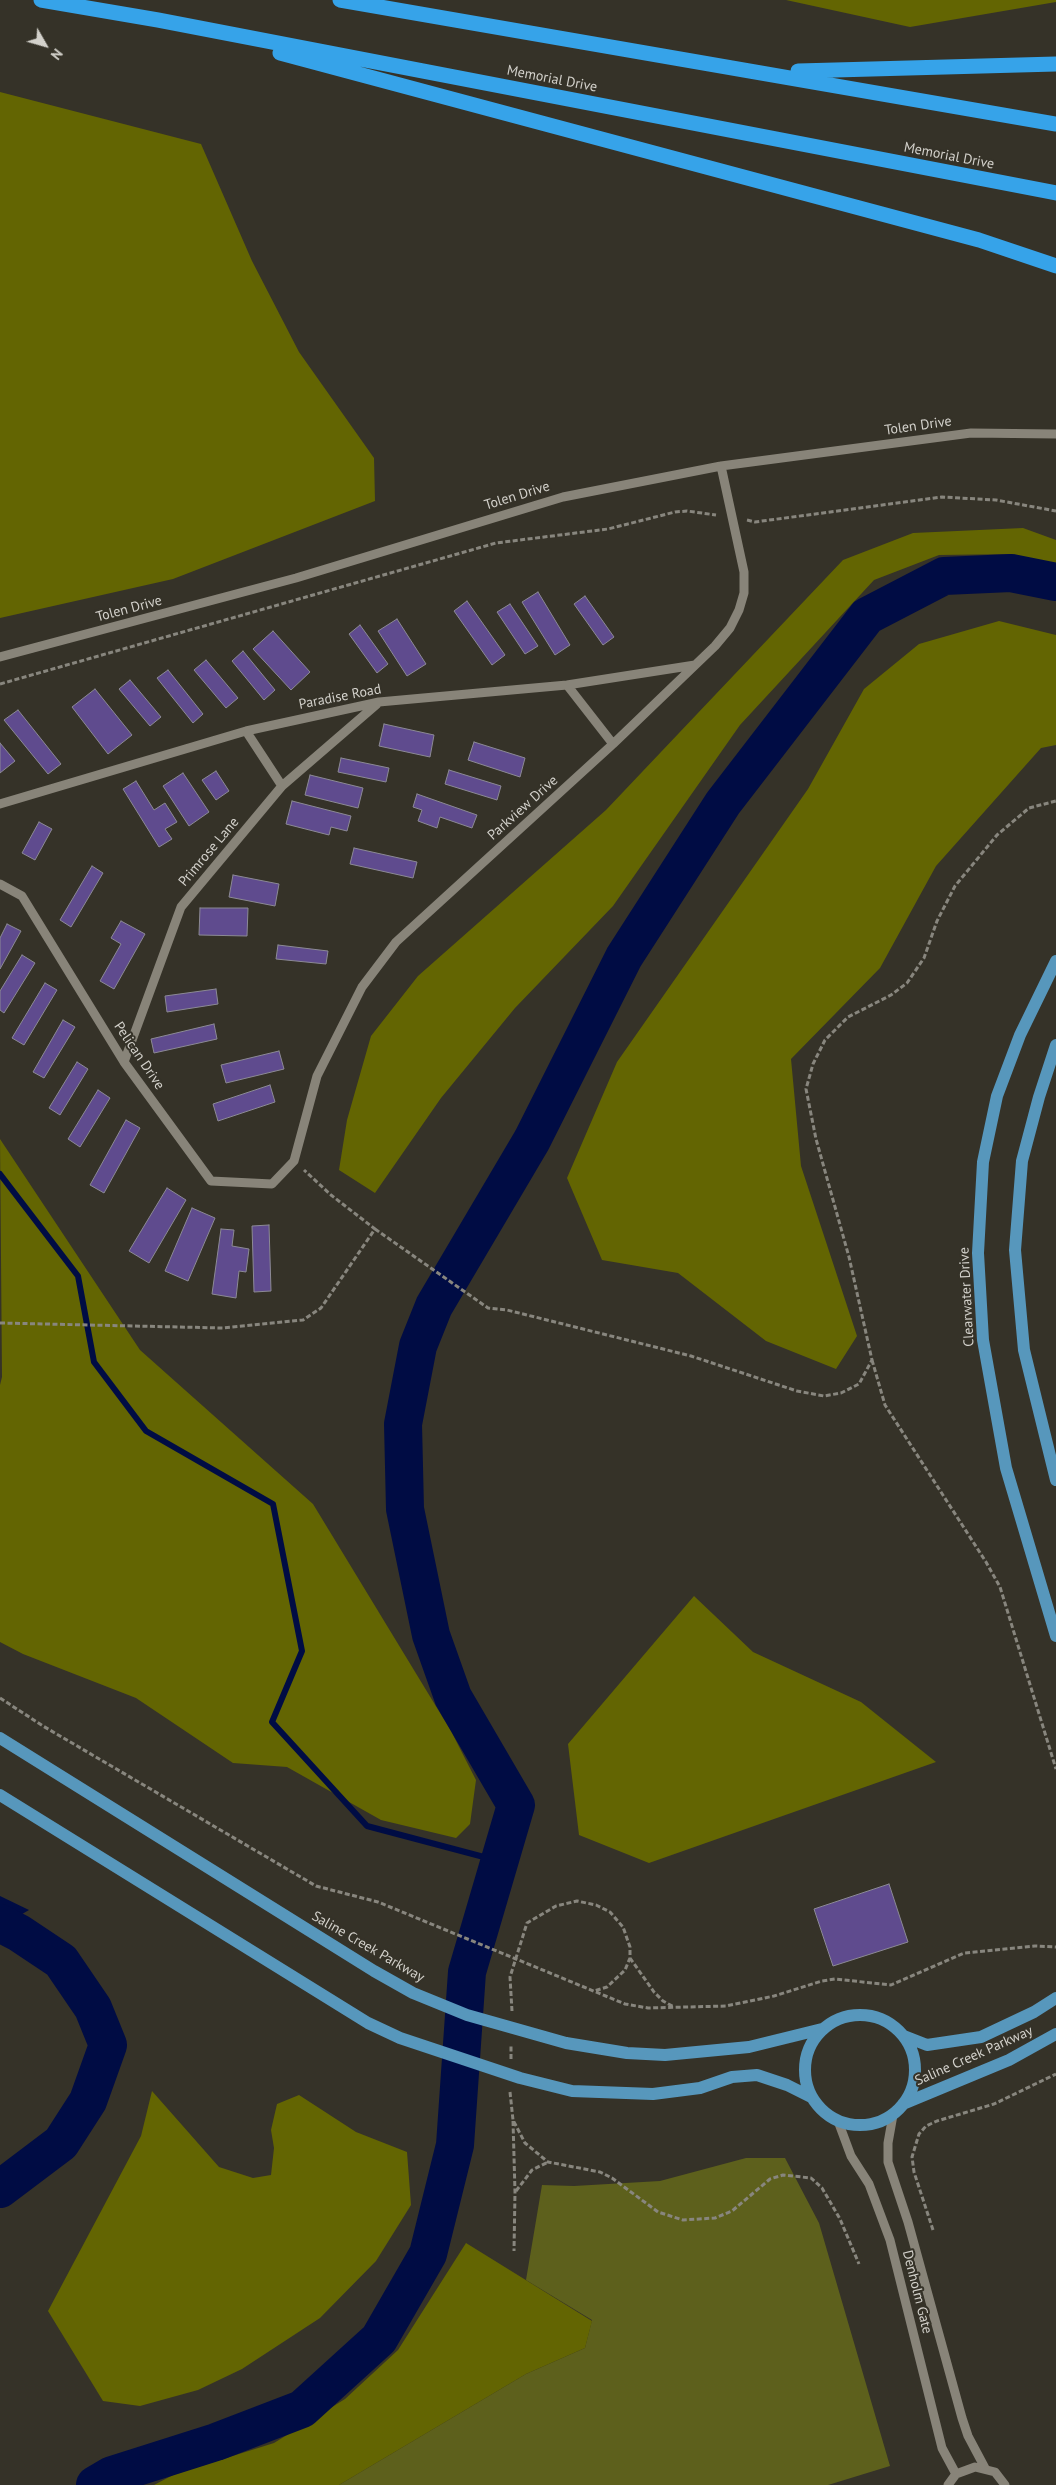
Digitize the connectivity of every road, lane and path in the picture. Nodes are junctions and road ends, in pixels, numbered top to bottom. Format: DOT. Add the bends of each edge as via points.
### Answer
graph roads {
  1 [pos="41,0"];
  2 [pos="340,0"];
  3 [pos="158,20"];
  4 [pos="1056,64"];
  5 [pos="760,71"];
  6 [pos="1056,124"];
  7 [pos="1056,193"];
  8 [pos="1056,266"];
  9 [pos="1056,434"];
  10 [pos="721,466"];
  11 [pos="1056,511"];
  12 [pos="702,513"];
  13 [pos="755,522"];
  14 [pos="0,657"];
  15 [pos="695,665"];
  16 [pos="0,684"];
  17 [pos="567,685"];
  18 [pos="379,702"];
  19 [pos="246,730"];
  20 [pos="613,744"];
  21 [pos="282,786"];
  22 [pos="1056,801"];
  23 [pos="0,804"];
  24 [pos="0,884"];
  25 [pos="1056,961"];
  26 [pos="1056,1045"];
  27 [pos="124,1062"];
  28 [pos="294,1162"];
  29 [pos="286,1171"];
  30 [pos="375,1229"];
  31 [pos="0,1323"];
  32 [pos="872,1360"];
  33 [pos="1056,1480"];
  34 [pos="1056,1636"];
  35 [pos="0,1698"];
  36 [pos="0,1738"];
  37 [pos="1056,1769"];
  38 [pos="0,1795"];
  39 [pos="1056,1944"];
  40 [pos="1050,1946"];
  41 [pos="1056,1948"];
  42 [pos="630,1958"];
  43 [pos="1056,1998"];
  44 [pos="674,2007"];
  45 [pos="822,2029"];
  46 [pos="1056,2034"];
  47 [pos="904,2036"];
  48 [pos="1056,2074"];
  49 [pos="811,2097"];
  50 [pos="903,2104"];
  51 [pos="893,2115"];
  52 [pos="513,2120"];
  53 [pos="838,2121"];
  54 [pos="548,2162"];
  55 [pos="515,2192"];
  56 [pos="933,2230"];
  57 [pos="514,2251"];
  58 [pos="985,2468"];
  59 [pos="956,2474"];
  60 [pos="948,2485"];
  61 [pos="1006,2485"];
  1 -- 3 [label="highway, Memorial Drive"];
  2 -- 5 [label="highway"];
  3 -- 7 [label="highway, Memorial Drive"];
  3 -- 8 [label="highway" via="979,240"];
  4 -- 5 [label="highway"];
  5 -- 6 [label="highway"];
  9 -- 10 [label="street, Tolen Drive" via="970,433"];
  10 -- 14 [label="street, Tolen Drive" via="563,496 296,578"];
  10 -- 15 [label="street, Parkview Drive" via="744,572 744,593 730,628"];
  11 -- 13 [label="path" via="996,500 942,497"];
  12 -- 16 [label="path" via="687,510 608,529 496,543"];
  15 -- 17 [label="street, Paradise Road"];
  15 -- 20 [label="street, Parkview Drive"];
  17 -- 18 [label="street, Paradise Road"];
  17 -- 20 [label="street"];
  18 -- 19 [label="street, Paradise Road"];
  18 -- 21 [label="street, Primrose Lane"];
  19 -- 21 [label="street"];
  19 -- 23 [label="street, Paradise Road"];
  20 -- 28 [label="street, Parkview Drive" via="396,942 362,987 317,1076"];
  21 -- 27 [label="street, Primrose Lane" via="181,907"];
  22 -- 32 [label="path" via="1029,808 997,835 955,886 937,920 924,958 907,983 848,1017 825,1040 813,1064 806,1089"];
  24 -- 27 [label="street, Pelican Drive" via="22,896"];
  25 -- 34 [label="main road, Clearwater Drive" via="1020,1035 997,1096 983,1162 978,1254 983,1340 1006,1468"];
  26 -- 33 [label="main road" via="1022,1161 1015,1250 1024,1350"];
  27 -- 29 [label="street, Pelican Drive" via="211,1181 272,1184"];
  28 -- 29 [label="street, Parkview Drive"];
  28 -- 30 [label="path" via="331,1196"];
  30 -- 31 [label="path" via="321,1308 303,1320 223,1328"];
  30 -- 32 [label="path" via="488,1308 691,1356 797,1392 824,1396 841,1393 859,1384"];
  32 -- 37 [label="path" via="885,1406 1000,1587"];
  35 -- 44 [label="path" via="316,1886 378,1902 625,2004 648,2008"];
  36 -- 45 [label="main road, Saline Creek Parkway" via="374,1971 413,1993 467,2015 566,2043 627,2053 666,2055 749,2046"];
  38 -- 49 [label="main road" via="368,2023 400,2038 572,2091 653,2094 700,2088 732,2078 757,2075"];
  39 -- 40 [label="path"];
  40 -- 41 [label="path"];
  40 -- 44 [label="path" via="964,1953 891,1985 835,1979 726,2006"];
  42 -- 44 [label="path" via="654,1992"];
  43 -- 47 [label="main road, Saline Creek Parkway" via="981,2038 926,2045"];
  45 -- 47 [label="main road" via="838,2019 874,2016"];
  45 -- 49 [label="main road" via="811,2044 805,2061 805,2078"];
  46 -- 50 [label="main road, Saline Creek Parkway" via="1009,2060"];
  47 -- 50 [label="main road" via="912,2052 915,2070 912,2088"];
  48 -- 56 [label="path" via="994,2104 937,2121 919,2134 912,2157 914,2172"];
  49 -- 53 [label="main road" via="822,2111"];
  50 -- 51 [label="main road"];
  51 -- 53 [label="main road" via="873,2124 855,2125"];
  51 -- 58 [label="street, Denholm Gate" via="888,2142 890,2169 908,2222 962,2418"];
  52 -- 55 [label="path"];
  53 -- 59 [label="street, Denholm Gate" via="851,2156 869,2184 890,2240 942,2448"];
  54 -- 55 [label="path" via="532,2170"];
  55 -- 57 [label="path"];
  58 -- 59 [label="street" via="975,2467"];
  58 -- 61 [label="street" via="995,2472"];
  59 -- 60 [label="street"];
}
